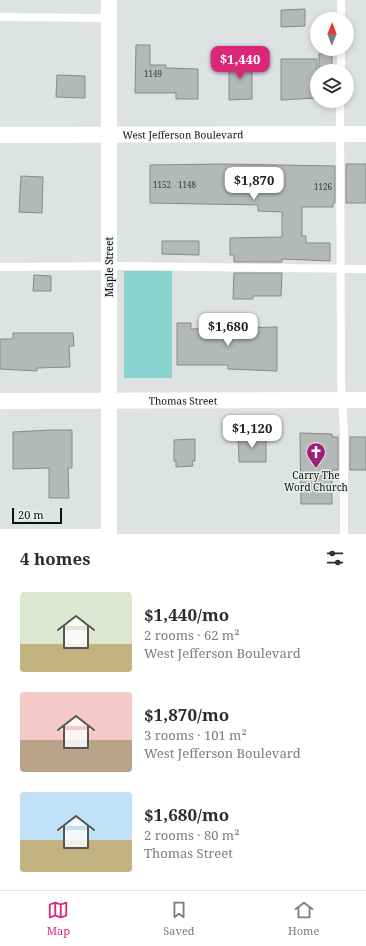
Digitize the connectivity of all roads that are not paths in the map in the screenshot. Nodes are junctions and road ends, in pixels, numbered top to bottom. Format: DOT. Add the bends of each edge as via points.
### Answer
graph roads {
  1 [pos="109,0"];
  2 [pos="341,0"];
  3 [pos="341,12"];
  4 [pos="0,17"];
  5 [pos="109,18"];
  6 [pos="340,108"];
  7 [pos="340,134"];
  8 [pos="366,134"];
  9 [pos="0,135"];
  10 [pos="109,135"];
  11 [pos="109,266"];
  12 [pos="0,267"];
  13 [pos="340,268"];
  14 [pos="366,269"];
  15 [pos="0,400"];
  16 [pos="343,400"];
  17 [pos="366,400"];
  18 [pos="108,401"];
  19 [pos="0,533"];
  20 [pos="109,534"];
  21 [pos="344,534"];
  1 -- 5 [label="street, Maple Street"];
  2 -- 3 [label="lane"];
  4 -- 5 [label="lane"];
  5 -- 10 [label="street, Maple Street"];
  6 -- 7 [label="lane"];
  7 -- 8 [label="street, West Jefferson Boulevard"];
  7 -- 10 [label="street, West Jefferson Boulevard"];
  7 -- 13 [label="lane"];
  9 -- 10 [label="street, West Jefferson Boulevard"];
  10 -- 11 [label="street, Maple Street"];
  11 -- 12 [label="lane"];
  11 -- 13 [label="lane"];
  11 -- 18 [label="street, Maple Street"];
  13 -- 14 [label="lane"];
  13 -- 16 [label="lane"];
  15 -- 18 [label="street, Thomas Street"];
  16 -- 17 [label="street, Thomas Street"];
  16 -- 18 [label="street, Thomas Street"];
  16 -- 21 [label="lane"];
  18 -- 20 [label="street, Maple Street"];
  19 -- 20 [label="lane"];
}
